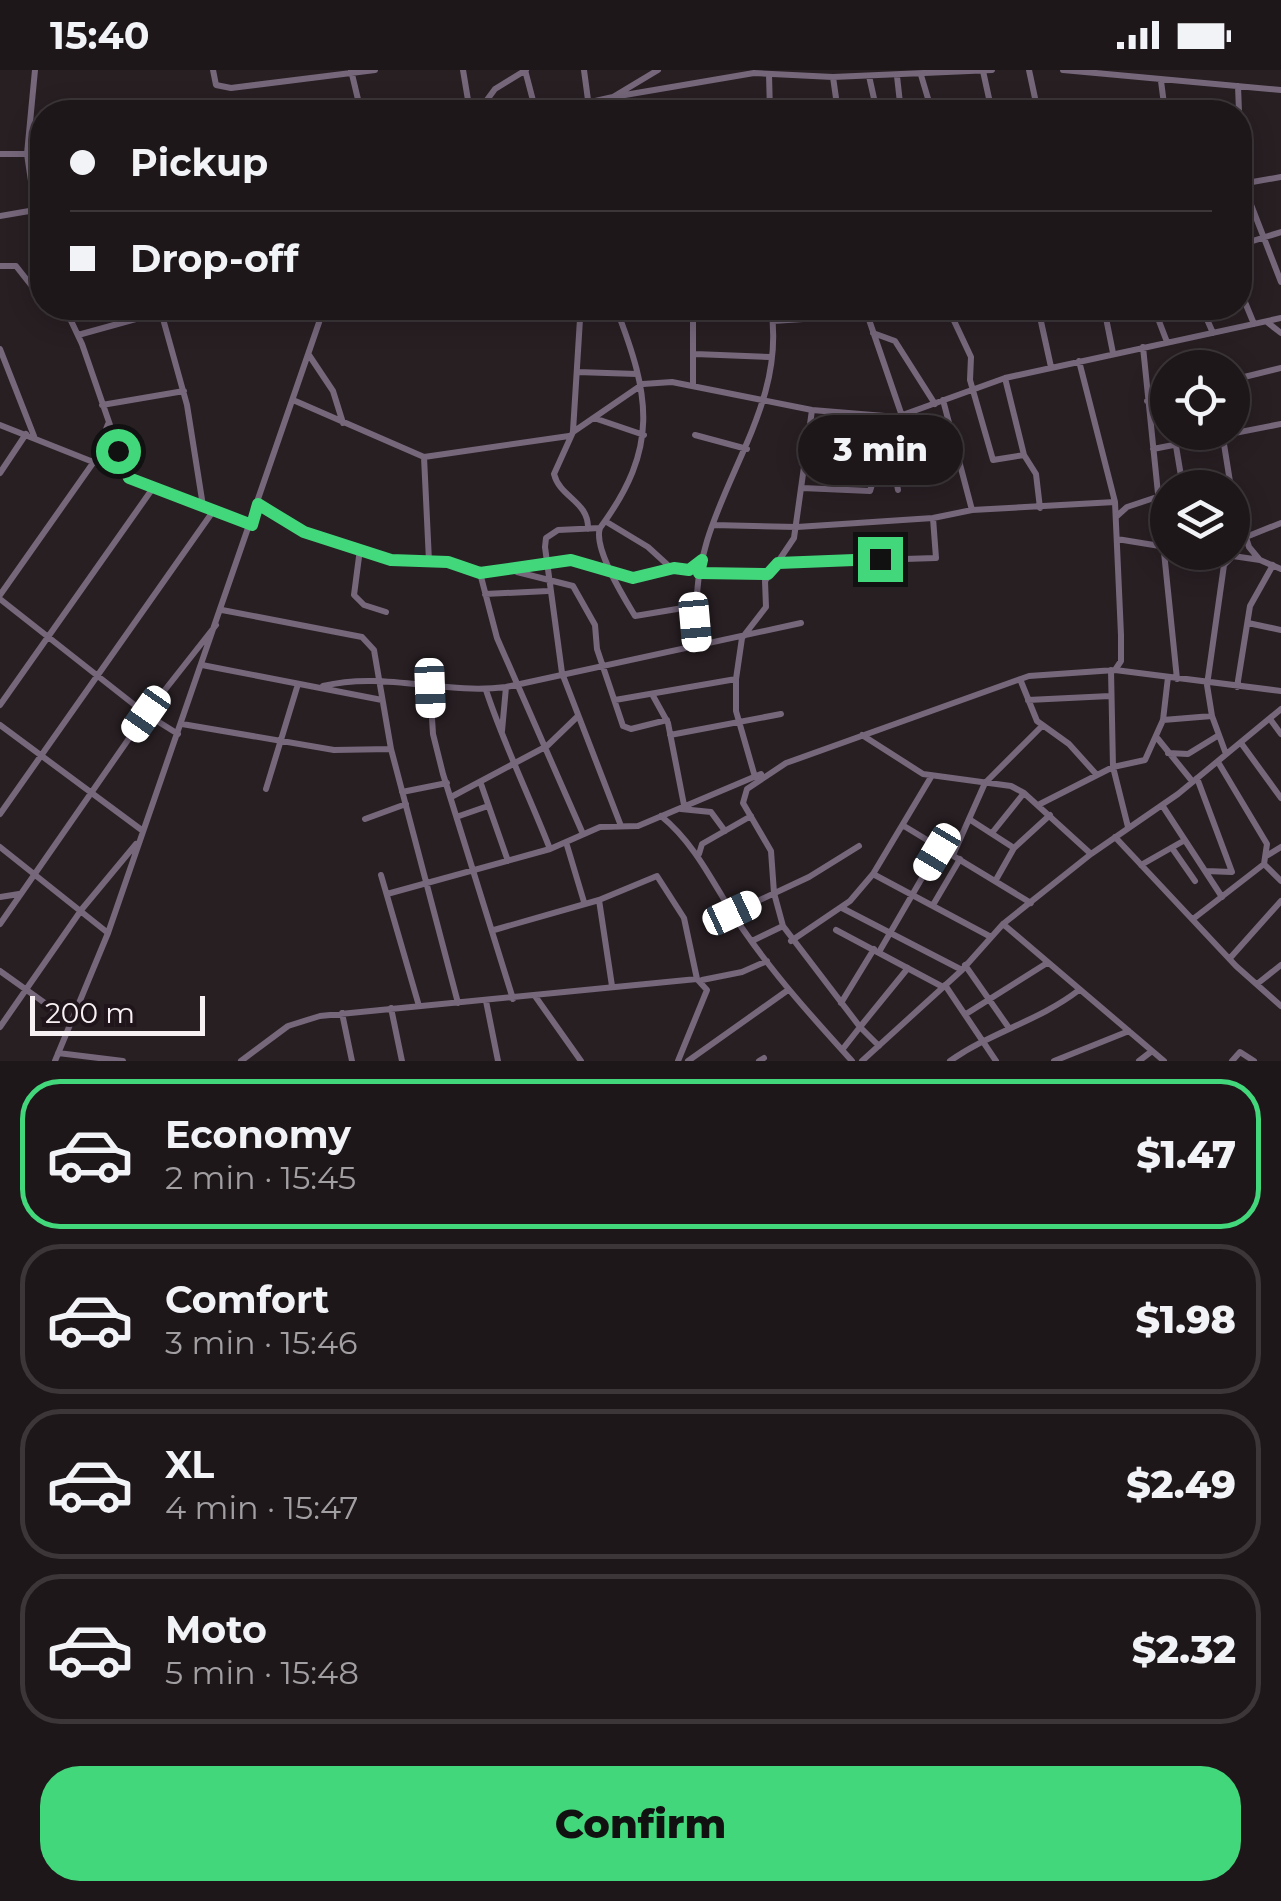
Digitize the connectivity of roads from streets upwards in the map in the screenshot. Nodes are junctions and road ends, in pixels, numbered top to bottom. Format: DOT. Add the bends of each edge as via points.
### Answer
graph roads {
  1 [pos="35,70"];
  2 [pos="213,70"];
  3 [pos="376,70"];
  4 [pos="463,70"];
  5 [pos="525,70"];
  6 [pos="584,70"];
  7 [pos="658,70"];
  8 [pos="992,70"];
  9 [pos="1029,70"];
  10 [pos="1063,70"];
  11 [pos="983,71"];
  12 [pos="786,72"];
  13 [pos="943,72"];
  14 [pos="352,73"];
  15 [pos="769,74"];
  16 [pos="837,74"];
  17 [pos="898,74"];
  18 [pos="921,75"];
  19 [pos="870,76"];
  20 [pos="1161,81"];
  21 [pos="1238,86"];
  22 [pos="1281,90"];
  23 [pos="613,97"];
  24 [pos="32,100"];
  25 [pos="358,100"];
  26 [pos="468,100"];
  27 [pos="487,100"];
  28 [pos="533,100"];
  29 [pos="588,100"];
  30 [pos="770,100"];
  31 [pos="838,100"];
  32 [pos="875,100"];
  33 [pos="901,100"];
  34 [pos="928,100"];
  35 [pos="989,100"];
  36 [pos="1035,100"];
  37 [pos="1163,100"];
  38 [pos="1239,100"];
  39 [pos="30,122"];
  40 [pos="0,154"];
  41 [pos="27,154"];
  42 [pos="30,173"];
  43 [pos="1281,178"];
  44 [pos="1252,182"];
  45 [pos="30,211"];
  46 [pos="1252,213"];
  47 [pos="0,216"];
  48 [pos="1281,232"];
  49 [pos="1262,239"];
  50 [pos="1252,242"];
  51 [pos="0,266"];
  52 [pos="1281,282"];
  53 [pos="30,284"];
  54 [pos="1281,318"];
  55 [pos="1252,319"];
  56 [pos="71,320"];
  57 [pos="128,320"];
  58 [pos="164,320"];
  59 [pos="320,320"];
  60 [pos="580,320"];
  61 [pos="619,320"];
  62 [pos="694,320"];
  63 [pos="787,320"];
  64 [pos="871,320"];
  65 [pos="954,320"];
  66 [pos="1041,320"];
  67 [pos="1106,320"];
  68 [pos="1159,320"];
  69 [pos="1207,320"];
  70 [pos="773,322"];
  71 [pos="1267,322"];
  72 [pos="1254,324"];
  73 [pos="1213,333"];
  74 [pos="1281,333"];
  75 [pos="874,334"];
  76 [pos="78,335"];
  77 [pos="1167,342"];
  78 [pos="1142,347"];
  79 [pos="0,348"];
  80 [pos="1113,353"];
  81 [pos="308,354"];
  82 [pos="695,354"];
  83 [pos="770,356"];
  84 [pos="1079,360"];
  85 [pos="1051,366"];
  86 [pos="1281,368"];
  87 [pos="576,372"];
  88 [pos="633,374"];
  89 [pos="1250,376"];
  90 [pos="1005,378"];
  91 [pos="643,384"];
  92 [pos="693,385"];
  93 [pos="975,388"];
  94 [pos="634,390"];
  95 [pos="184,392"];
  96 [pos="1150,399"];
  97 [pos="293,400"];
  98 [pos="1147,400"];
  99 [pos="765,402"];
  100 [pos="939,402"];
  101 [pos="102,405"];
  102 [pos="812,410"];
  103 [pos="867,416"];
  104 [pos="899,416"];
  105 [pos="593,417"];
  106 [pos="108,424"];
  107 [pos="344,424"];
  108 [pos="1150,424"];
  109 [pos="1281,424"];
  110 [pos="0,425"];
  111 [pos="1250,431"];
  112 [pos="871,433"];
  113 [pos="572,434"];
  114 [pos="645,435"];
  115 [pos="695,435"];
  116 [pos="30,436"];
  117 [pos="879,440"];
  118 [pos="747,449"];
  119 [pos="872,451"];
  120 [pos="1024,455"];
  121 [pos="424,457"];
  122 [pos="93,462"];
  123 [pos="894,464"];
  124 [pos="873,468"];
  125 [pos="0,474"];
  126 [pos="129,478"];
  127 [pos="153,488"];
  128 [pos="802,488"];
  129 [pos="898,490"];
  130 [pos="1150,499"];
  131 [pos="1115,502"];
  132 [pos="258,504"];
  133 [pos="203,506"];
  134 [pos="1040,508"];
  135 [pos="214,510"];
  136 [pos="972,510"];
  137 [pos="933,518"];
  138 [pos="1116,518"];
  139 [pos="1281,523"];
  140 [pos="252,525"];
  141 [pos="602,525"];
  142 [pos="713,526"];
  143 [pos="797,527"];
  144 [pos="588,529"];
  145 [pos="1250,536"];
  146 [pos="1117,538"];
  147 [pos="1150,544"];
  148 [pos="1250,548"];
  149 [pos="360,549"];
  150 [pos="1250,559"];
  151 [pos="702,560"];
  152 [pos="1260,560"];
  153 [pos="429,562"];
  154 [pos="548,563"];
  155 [pos="778,563"];
  156 [pos="1277,567"];
  157 [pos="672,569"];
  158 [pos="515,570"];
  159 [pos="1169,570"];
  160 [pos="1223,570"];
  161 [pos="612,572"];
  162 [pos="480,573"];
  163 [pos="699,573"];
  164 [pos="768,574"];
  165 [pos="548,586"];
  166 [pos="485,594"];
  167 [pos="0,597"];
  168 [pos="695,606"];
  169 [pos="766,607"];
  170 [pos="222,610"];
  171 [pos="386,612"];
  172 [pos="801,623"];
  173 [pos="1248,623"];
  174 [pos="216,624"];
  175 [pos="774,630"];
  176 [pos="1281,630"];
  177 [pos="742,638"];
  178 [pos="50,639"];
  179 [pos="697,648"];
  180 [pos="202,665"];
  181 [pos="605,667"];
  182 [pos="1113,670"];
  183 [pos="562,674"];
  184 [pos="1168,677"];
  185 [pos="98,678"];
  186 [pos="379,679"];
  187 [pos="736,679"];
  188 [pos="1020,679"];
  189 [pos="1178,679"];
  190 [pos="298,684"];
  191 [pos="518,684"];
  192 [pos="1207,685"];
  193 [pos="323,686"];
  194 [pos="1237,687"];
  195 [pos="430,688"];
  196 [pos="506,688"];
  197 [pos="486,690"];
  198 [pos="1281,691"];
  199 [pos="652,694"];
  200 [pos="1110,696"];
  201 [pos="382,700"];
  202 [pos="615,700"];
  203 [pos="1028,700"];
  204 [pos="0,705"];
  205 [pos="1281,709"];
  206 [pos="146,714"];
  207 [pos="781,714"];
  208 [pos="578,715"];
  209 [pos="1212,716"];
  210 [pos="1270,719"];
  211 [pos="667,720"];
  212 [pos="1163,720"];
  213 [pos="739,723"];
  214 [pos="0,724"];
  215 [pos="182,724"];
  216 [pos="1042,726"];
  217 [pos="178,734"];
  218 [pos="861,734"];
  219 [pos="1281,734"];
  220 [pos="670,735"];
  221 [pos="1219,735"];
  222 [pos="502,737"];
  223 [pos="1158,738"];
  224 [pos="281,743"];
  225 [pos="1241,743"];
  226 [pos="547,746"];
  227 [pos="391,749"];
  228 [pos="1168,753"];
  229 [pos="1226,754"];
  230 [pos="42,757"];
  231 [pos="1218,762"];
  232 [pos="516,765"];
  233 [pos="1113,767"];
  234 [pos="772,770"];
  235 [pos="1096,774"];
  236 [pos="755,776"];
  237 [pos="931,777"];
  238 [pos="1194,780"];
  239 [pos="985,782"];
  240 [pos="447,783"];
  241 [pos="480,784"];
  242 [pos="266,788"];
  243 [pos="402,792"];
  244 [pos="1024,793"];
  245 [pos="90,794"];
  246 [pos="453,796"];
  247 [pos="1281,798"];
  248 [pos="406,804"];
  249 [pos="1040,804"];
  250 [pos="1162,805"];
  251 [pos="488,806"];
  252 [pos="680,807"];
  253 [pos="0,814"];
  254 [pos="1050,815"];
  255 [pos="459,816"];
  256 [pos="661,816"];
  257 [pos="751,816"];
  258 [pos="364,819"];
  259 [pos="969,819"];
  260 [pos="668,822"];
  261 [pos="621,826"];
  262 [pos="904,826"];
  263 [pos="1128,827"];
  264 [pos="143,831"];
  265 [pos="725,831"];
  266 [pos="583,834"];
  267 [pos="992,834"];
  268 [pos="1115,836"];
  269 [pos="1185,840"];
  270 [pos="138,842"];
  271 [pos="566,842"];
  272 [pos="859,846"];
  273 [pos="0,847"];
  274 [pos="940,847"];
  275 [pos="1281,847"];
  276 [pos="1014,848"];
  277 [pos="1172,848"];
  278 [pos="550,849"];
  279 [pos="699,854"];
  280 [pos="1091,854"];
  281 [pos="1267,856"];
  282 [pos="957,857"];
  283 [pos="508,860"];
  284 [pos="1141,864"];
  285 [pos="1264,864"];
  286 [pos="477,870"];
  287 [pos="1206,871"];
  288 [pos="1232,872"];
  289 [pos="34,873"];
  290 [pos="873,874"];
  291 [pos="382,876"];
  292 [pos="996,879"];
  293 [pos="1195,881"];
  294 [pos="1281,882"];
  295 [pos="426,883"];
  296 [pos="1239,884"];
  297 [pos="20,894"];
  298 [pos="388,894"];
  299 [pos="774,894"];
  300 [pos="910,894"];
  301 [pos="1222,896"];
  302 [pos="0,897"];
  303 [pos="598,900"];
  304 [pos="850,901"];
  305 [pos="1281,901"];
  306 [pos="584,902"];
  307 [pos="1031,903"];
  308 [pos="932,905"];
  309 [pos="841,908"];
  310 [pos="82,909"];
  311 [pos="732,913"];
  312 [pos="858,913"];
  313 [pos="1193,920"];
  314 [pos="0,924"];
  315 [pos="1003,924"];
  316 [pos="783,926"];
  317 [pos="494,930"];
  318 [pos="836,930"];
  319 [pos="888,932"];
  320 [pos="108,933"];
  321 [pos="991,937"];
  322 [pos="752,941"];
  323 [pos="791,941"];
  324 [pos="872,948"];
  325 [pos="1231,957"];
  326 [pos="767,961"];
  327 [pos="1047,962"];
  328 [pos="1281,965"];
  329 [pos="908,968"];
  330 [pos="964,968"];
  331 [pos="0,971"];
  332 [pos="696,977"];
  333 [pos="1258,984"];
  334 [pos="612,986"];
  335 [pos="944,986"];
  336 [pos="24,989"];
  337 [pos="788,990"];
  338 [pos="1080,990"];
  339 [pos="535,996"];
  340 [pos="513,999"];
  341 [pos="992,999"];
  342 [pos="486,1001"];
  343 [pos="458,1003"];
  344 [pos="841,1004"];
  345 [pos="419,1006"];
  346 [pos="1281,1006"];
  347 [pos="391,1008"];
  348 [pos="342,1013"];
  349 [pos="966,1014"];
  350 [pos="70,1021"];
  351 [pos="0,1027"];
  352 [pos="860,1027"];
  353 [pos="1009,1028"];
  354 [pos="1129,1031"];
  355 [pos="982,1039"];
  356 [pos="879,1046"];
  357 [pos="683,1049"];
  358 [pos="842,1050"];
  359 [pos="1152,1051"];
  360 [pos="56,1057"];
  361 [pos="690,1060"];
  362 [pos="864,1060"];
  363 [pos="123,1061"];
  364 [pos="244,1061"];
  365 [pos="352,1061"];
  366 [pos="402,1061"];
  367 [pos="498,1061"];
  368 [pos="582,1061"];
  369 [pos="678,1061"];
  370 [pos="852,1061"];
  371 [pos="950,1061"];
  372 [pos="996,1061"];
  373 [pos="1054,1061"];
  374 [pos="1139,1061"];
  375 [pos="1164,1061"];
  376 [pos="1232,1061"];
  377 [pos="1254,1061"];
  1 -- 24 [label="street"];
  2 -- 14 [label="street" via="220,88"];
  3 -- 14 [label="street"];
  4 -- 26 [label="street"];
  5 -- 27 [label="street"];
  5 -- 28 [label="street"];
  6 -- 29 [label="street"];
  7 -- 23 [label="street"];
  8 -- 11 [label="street"];
  9 -- 36 [label="street"];
  10 -- 20 [label="street"];
  11 -- 13 [label="street"];
  11 -- 35 [label="street"];
  12 -- 15 [label="street"];
  12 -- 16 [label="street"];
  13 -- 18 [label="street"];
  14 -- 25 [label="street"];
  15 -- 23 [label="street"];
  15 -- 30 [label="street"];
  16 -- 19 [label="street"];
  16 -- 31 [label="street"];
  17 -- 18 [label="street"];
  17 -- 19 [label="street"];
  17 -- 33 [label="street"];
  18 -- 34 [label="street"];
  19 -- 32 [label="street"];
  20 -- 21 [label="street"];
  20 -- 37 [label="street"];
  21 -- 22 [label="street"];
  21 -- 38 [label="street"];
  23 -- 29 [label="street"];
  39 -- 41 [label="street"];
  40 -- 41 [label="street"];
  41 -- 42 [label="street"];
  43 -- 44 [label="street"];
  45 -- 47 [label="street"];
  46 -- 49 [label="street"];
  48 -- 49 [label="street"];
  49 -- 50 [label="street"];
  49 -- 52 [label="street"];
  51 -- 53 [label="street" via="16,266"];
  54 -- 71 [label="street"];
  55 -- 72 [label="street"];
  56 -- 76 [label="street"];
  57 -- 76 [label="street"];
  58 -- 95 [label="street"];
  59 -- 81 [label="street"];
  60 -- 87 [label="street"];
  61 -- 88 [label="street"];
  62 -- 82 [label="street"];
  63 -- 70 [label="street"];
  64 -- 75 [label="street"];
  65 -- 93 [label="street" via="970,354"];
  66 -- 85 [label="street"];
  67 -- 80 [label="street"];
  68 -- 77 [label="street"];
  69 -- 73 [label="street"];
  70 -- 83 [label="street"];
  71 -- 72 [label="street"];
  71 -- 74 [label="street"];
  72 -- 73 [label="street"];
  73 -- 77 [label="street"];
  75 -- 100 [label="street" via="895,341"];
  75 -- 104 [label="street"];
  76 -- 101 [label="street"];
  77 -- 78 [label="street"];
  78 -- 80 [label="street"];
  78 -- 98 [label="street"];
  79 -- 116 [label="street"];
  80 -- 84 [label="street"];
  81 -- 97 [label="street"];
  81 -- 107 [label="street"];
  82 -- 83 [label="street"];
  82 -- 92 [label="street"];
  83 -- 99 [label="street"];
  84 -- 85 [label="street"];
  84 -- 131 [label="street"];
  85 -- 90 [label="street"];
  86 -- 89 [label="street"];
  87 -- 88 [label="street"];
  87 -- 113 [label="street"];
  88 -- 91 [label="street"];
  88 -- 94 [label="street"];
  90 -- 93 [label="street"];
  90 -- 120 [label="street"];
  91 -- 92 [label="street"];
  91 -- 94 [label="street"];
  91 -- 114 [label="street"];
  92 -- 99 [label="street"];
  93 -- 100 [label="street"];
  93 -- 120 [label="street" via="993,460"];
  94 -- 105 [label="street"];
  95 -- 101 [label="street"];
  95 -- 133 [label="street"];
  96 -- 98 [label="street"];
  97 -- 107 [label="street"];
  97 -- 132 [label="street"];
  98 -- 108 [label="street"];
  99 -- 102 [label="street"];
  99 -- 118 [label="street"];
  100 -- 104 [label="street"];
  100 -- 136 [label="street"];
  101 -- 106 [label="street"];
  102 -- 103 [label="street"];
  102 -- 128 [label="street"];
  103 -- 104 [label="street"];
  103 -- 112 [label="street"];
  104 -- 117 [label="street"];
  105 -- 113 [label="street"];
  105 -- 114 [label="street"];
  106 -- 122 [label="street"];
  106 -- 126 [label="street"];
  107 -- 121 [label="street"];
  109 -- 111 [label="street"];
  110 -- 116 [label="street"];
  112 -- 117 [label="street"];
  112 -- 119 [label="street"];
  113 -- 121 [label="street"];
  113 -- 144 [label="street" via="554,479 582,507"];
  114 -- 141 [label="street"];
  115 -- 118 [label="street"];
  116 -- 122 [label="street"];
  116 -- 125 [label="street"];
  117 -- 119 [label="street"];
  117 -- 123 [label="street"];
  118 -- 142 [label="street"];
  119 -- 124 [label="street"];
  120 -- 134 [label="street" via="1036,474"];
  121 -- 153 [label="street"];
  122 -- 126 [label="street"];
  122 -- 167 [label="street"];
  123 -- 124 [label="street"];
  123 -- 129 [label="street"];
  124 -- 128 [label="street" via="873,488 866,493"];
  126 -- 127 [label="street"];
  127 -- 133 [label="street"];
  127 -- 178 [label="street"];
  128 -- 143 [label="street"];
  130 -- 138 [label="street" via="1127,506"];
  131 -- 134 [label="street"];
  131 -- 138 [label="street"];
  132 -- 140 [label="street"];
  132 -- 149 [label="street" via="304,532"];
  133 -- 135 [label="street"];
  134 -- 136 [label="street"];
  135 -- 140 [label="street"];
  135 -- 185 [label="street"];
  136 -- 137 [label="street"];
  137 -- 143 [label="street"];
  137 -- 155 [label="street" via="936,558"];
  138 -- 146 [label="street"];
  139 -- 145 [label="street"];
  140 -- 170 [label="street"];
  141 -- 144 [label="street"];
  141 -- 157 [label="street" via="648,546"];
  141 -- 161 [label="street" via="598,542"];
  142 -- 143 [label="street"];
  142 -- 151 [label="street"];
  143 -- 155 [label="street"];
  144 -- 154 [label="street" via="548,534"];
  146 -- 147 [label="street"];
  146 -- 182 [label="street" via="1121,660"];
  148 -- 152 [label="street"];
  149 -- 153 [label="street" via="391,560"];
  149 -- 171 [label="street" via="354,595"];
  150 -- 152 [label="street"];
  151 -- 157 [label="street" via="689,570"];
  151 -- 163 [label="street"];
  152 -- 156 [label="street"];
  153 -- 162 [label="street"];
  154 -- 158 [label="street"];
  154 -- 161 [label="street" via="578,561"];
  154 -- 165 [label="street"];
  155 -- 164 [label="street"];
  156 -- 173 [label="street" via="1253,600"];
  157 -- 161 [label="street" via="633,578"];
  158 -- 162 [label="street"];
  158 -- 165 [label="street"];
  159 -- 189 [label="street"];
  160 -- 192 [label="street"];
  161 -- 168 [label="street" via="635,616"];
  162 -- 166 [label="street"];
  163 -- 164 [label="street"];
  163 -- 168 [label="street"];
  164 -- 169 [label="street"];
  165 -- 166 [label="street"];
  165 -- 181 [label="street" via="573,586 592,618"];
  165 -- 183 [label="street"];
  166 -- 191 [label="street"];
  167 -- 178 [label="street"];
  168 -- 179 [label="street"];
  169 -- 175 [label="street"];
  169 -- 177 [label="street"];
  170 -- 174 [label="street"];
  170 -- 186 [label="street" via="362,638 374,650"];
  172 -- 175 [label="street"];
  173 -- 176 [label="street"];
  173 -- 194 [label="street"];
  174 -- 180 [label="street"];
  174 -- 206 [label="street"];
  175 -- 177 [label="street"];
  177 -- 179 [label="street"];
  177 -- 187 [label="street"];
  178 -- 185 [label="street"];
  178 -- 204 [label="street"];
  179 -- 181 [label="street"];
  180 -- 190 [label="street"];
  180 -- 215 [label="street"];
  181 -- 183 [label="street"];
  181 -- 202 [label="street"];
  182 -- 184 [label="street"];
  182 -- 188 [label="street"];
  182 -- 200 [label="street"];
  183 -- 191 [label="street"];
  183 -- 208 [label="street"];
  184 -- 189 [label="street"];
  184 -- 212 [label="street"];
  185 -- 206 [label="street"];
  185 -- 230 [label="street"];
  186 -- 193 [label="street"];
  186 -- 195 [label="street"];
  186 -- 201 [label="street"];
  187 -- 199 [label="street"];
  187 -- 213 [label="street"];
  188 -- 203 [label="street"];
  188 -- 218 [label="street"];
  189 -- 192 [label="street"];
  190 -- 193 [label="street"];
  190 -- 224 [label="street"];
  191 -- 196 [label="street"];
  191 -- 226 [label="street"];
  192 -- 194 [label="street"];
  192 -- 209 [label="street"];
  193 -- 201 [label="street"];
  194 -- 198 [label="street"];
  195 -- 197 [label="street"];
  195 -- 240 [label="street" via="433,734"];
  196 -- 197 [label="street"];
  196 -- 222 [label="street"];
  197 -- 222 [label="street"];
  199 -- 202 [label="street"];
  199 -- 211 [label="street"];
  200 -- 203 [label="street"];
  200 -- 233 [label="street"];
  201 -- 227 [label="street"];
  202 -- 211 [label="street" via="627,728"];
  203 -- 216 [label="street"];
  205 -- 210 [label="street"];
  206 -- 217 [label="street"];
  206 -- 245 [label="street"];
  207 -- 213 [label="street"];
  208 -- 226 [label="street"];
  208 -- 261 [label="street"];
  209 -- 212 [label="street"];
  209 -- 221 [label="street"];
  210 -- 219 [label="street"];
  210 -- 225 [label="street"];
  211 -- 220 [label="street"];
  212 -- 223 [label="street"];
  213 -- 220 [label="street"];
  213 -- 236 [label="street"];
  214 -- 230 [label="street"];
  215 -- 217 [label="street"];
  215 -- 224 [label="street"];
  216 -- 235 [label="street"];
  216 -- 239 [label="street"];
  217 -- 264 [label="street"];
  218 -- 234 [label="street"];
  218 -- 237 [label="street"];
  220 -- 252 [label="street"];
  221 -- 228 [label="street" via="1188,754"];
  221 -- 229 [label="street"];
  222 -- 232 [label="street"];
  223 -- 228 [label="street"];
  223 -- 233 [label="street" via="1145,760"];
  224 -- 227 [label="street"];
  224 -- 242 [label="street"];
  225 -- 229 [label="street"];
  225 -- 247 [label="street"];
  226 -- 232 [label="street"];
  226 -- 266 [label="street"];
  227 -- 243 [label="street"];
  228 -- 238 [label="street"];
  229 -- 231 [label="street"];
  230 -- 245 [label="street"];
  230 -- 253 [label="street"];
  231 -- 238 [label="street"];
  231 -- 281 [label="street"];
  232 -- 241 [label="street"];
  232 -- 278 [label="street"];
  233 -- 235 [label="street"];
  233 -- 263 [label="street"];
  234 -- 236 [label="street"];
  234 -- 257 [label="street" via="743,796"];
  235 -- 249 [label="street"];
  236 -- 252 [label="street"];
  237 -- 239 [label="street"];
  237 -- 262 [label="street"];
  238 -- 250 [label="street"];
  238 -- 288 [label="street"];
  239 -- 244 [label="street"];
  239 -- 259 [label="street"];
  240 -- 243 [label="street"];
  240 -- 246 [label="street"];
  241 -- 246 [label="street"];
  241 -- 251 [label="street"];
  243 -- 248 [label="street"];
  244 -- 249 [label="street"];
  244 -- 267 [label="street"];
  245 -- 264 [label="street"];
  245 -- 289 [label="street"];
  246 -- 255 [label="street"];
  248 -- 258 [label="street"];
  248 -- 295 [label="street"];
  249 -- 254 [label="street"];
  250 -- 263 [label="street"];
  250 -- 269 [label="street"];
  251 -- 255 [label="street"];
  251 -- 283 [label="street"];
  252 -- 256 [label="street"];
  252 -- 260 [label="street"];
  252 -- 265 [label="street" via="711,812"];
  254 -- 276 [label="street"];
  254 -- 280 [label="street"];
  255 -- 286 [label="street"];
  256 -- 260 [label="street"];
  256 -- 261 [label="street"];
  257 -- 265 [label="street"];
  257 -- 299 [label="street" via="772,856"];
  259 -- 267 [label="street"];
  259 -- 282 [label="street"];
  260 -- 279 [label="street"];
  261 -- 266 [label="street"];
  262 -- 274 [label="street"];
  262 -- 290 [label="street"];
  263 -- 268 [label="street"];
  264 -- 270 [label="street"];
  265 -- 279 [label="street" via="702,844"];
  266 -- 271 [label="street"];
  267 -- 276 [label="street"];
  268 -- 280 [label="street"];
  268 -- 284 [label="street"];
  269 -- 277 [label="street"];
  269 -- 287 [label="street"];
  270 -- 310 [label="street"];
  270 -- 320 [label="street"];
  271 -- 278 [label="street"];
  271 -- 306 [label="street"];
  272 -- 299 [label="street"];
  273 -- 289 [label="street"];
  274 -- 282 [label="street"];
  274 -- 300 [label="street"];
  275 -- 281 [label="street"];
  276 -- 292 [label="street"];
  277 -- 284 [label="street"];
  277 -- 293 [label="street"];
  278 -- 283 [label="street"];
  279 -- 311 [label="street"];
  280 -- 307 [label="street"];
  281 -- 285 [label="street"];
  282 -- 292 [label="street"];
  282 -- 308 [label="street"];
  283 -- 286 [label="street"];
  284 -- 313 [label="street"];
  285 -- 294 [label="street"];
  285 -- 296 [label="street"];
  286 -- 295 [label="street"];
  286 -- 317 [label="street"];
  287 -- 288 [label="street"];
  287 -- 301 [label="street"];
  288 -- 296 [label="street"];
  289 -- 297 [label="street"];
  289 -- 310 [label="street"];
  290 -- 300 [label="street"];
  290 -- 304 [label="street"];
  291 -- 298 [label="street"];
  292 -- 307 [label="street"];
  295 -- 298 [label="street"];
  295 -- 343 [label="street"];
  296 -- 301 [label="street"];
  297 -- 302 [label="street"];
  297 -- 314 [label="street"];
  298 -- 345 [label="street"];
  299 -- 311 [label="street"];
  299 -- 316 [label="street"];
  300 -- 308 [label="street"];
  300 -- 319 [label="street"];
  301 -- 313 [label="street"];
  303 -- 306 [label="street"];
  303 -- 332 [label="street" via="648,876 660,878 684,918"];
  303 -- 334 [label="street"];
  304 -- 309 [label="street"];
  304 -- 312 [label="street"];
  305 -- 325 [label="street"];
  306 -- 317 [label="street"];
  307 -- 315 [label="street"];
  308 -- 321 [label="street"];
  309 -- 312 [label="street"];
  309 -- 323 [label="street"];
  310 -- 320 [label="street"];
  310 -- 336 [label="street"];
  311 -- 322 [label="street"];
  312 -- 319 [label="street"];
  313 -- 325 [label="street"];
  315 -- 321 [label="street"];
  315 -- 327 [label="street"];
  316 -- 322 [label="street"];
  316 -- 323 [label="street"];
  317 -- 340 [label="street"];
  318 -- 324 [label="street"];
  319 -- 324 [label="street"];
  319 -- 330 [label="street"];
  320 -- 350 [label="street"];
  321 -- 330 [label="street"];
  322 -- 326 [label="street"];
  323 -- 344 [label="street"];
  324 -- 329 [label="street"];
  324 -- 344 [label="street"];
  325 -- 333 [label="street"];
  326 -- 332 [label="street"];
  326 -- 337 [label="street"];
  327 -- 338 [label="street"];
  327 -- 341 [label="street"];
  328 -- 333 [label="street"];
  329 -- 335 [label="street"];
  329 -- 352 [label="street"];
  330 -- 335 [label="street"];
  330 -- 341 [label="street"];
  331 -- 336 [label="street"];
  332 -- 334 [label="street"];
  332 -- 357 [label="street" via="707,990"];
  333 -- 346 [label="street"];
  334 -- 339 [label="street"];
  335 -- 349 [label="street"];
  335 -- 356 [label="street"];
  336 -- 350 [label="street"];
  336 -- 351 [label="street"];
  337 -- 358 [label="street"];
  337 -- 361 [label="street"];
  338 -- 353 [label="street"];
  338 -- 354 [label="street"];
  339 -- 340 [label="street"];
  339 -- 368 [label="street"];
  340 -- 342 [label="street"];
  341 -- 349 [label="street"];
  341 -- 353 [label="street"];
  342 -- 343 [label="street"];
  342 -- 367 [label="street"];
  343 -- 345 [label="street"];
  344 -- 352 [label="street"];
  345 -- 347 [label="street"];
  347 -- 348 [label="street"];
  347 -- 366 [label="street"];
  348 -- 364 [label="street" via="288,1026"];
  348 -- 365 [label="street"];
  349 -- 355 [label="street"];
  350 -- 360 [label="street"];
  352 -- 356 [label="street"];
  352 -- 358 [label="street"];
  353 -- 355 [label="street"];
  354 -- 359 [label="street"];
  354 -- 373 [label="street"];
  355 -- 371 [label="street"];
  355 -- 372 [label="street"];
  356 -- 362 [label="street"];
  357 -- 361 [label="street"];
  357 -- 369 [label="street"];
  358 -- 370 [label="street"];
  359 -- 374 [label="street"];
  359 -- 375 [label="street"];
  360 -- 363 [label="street"];
  376 -- 377 [label="street" via="1240,1052"];
}
